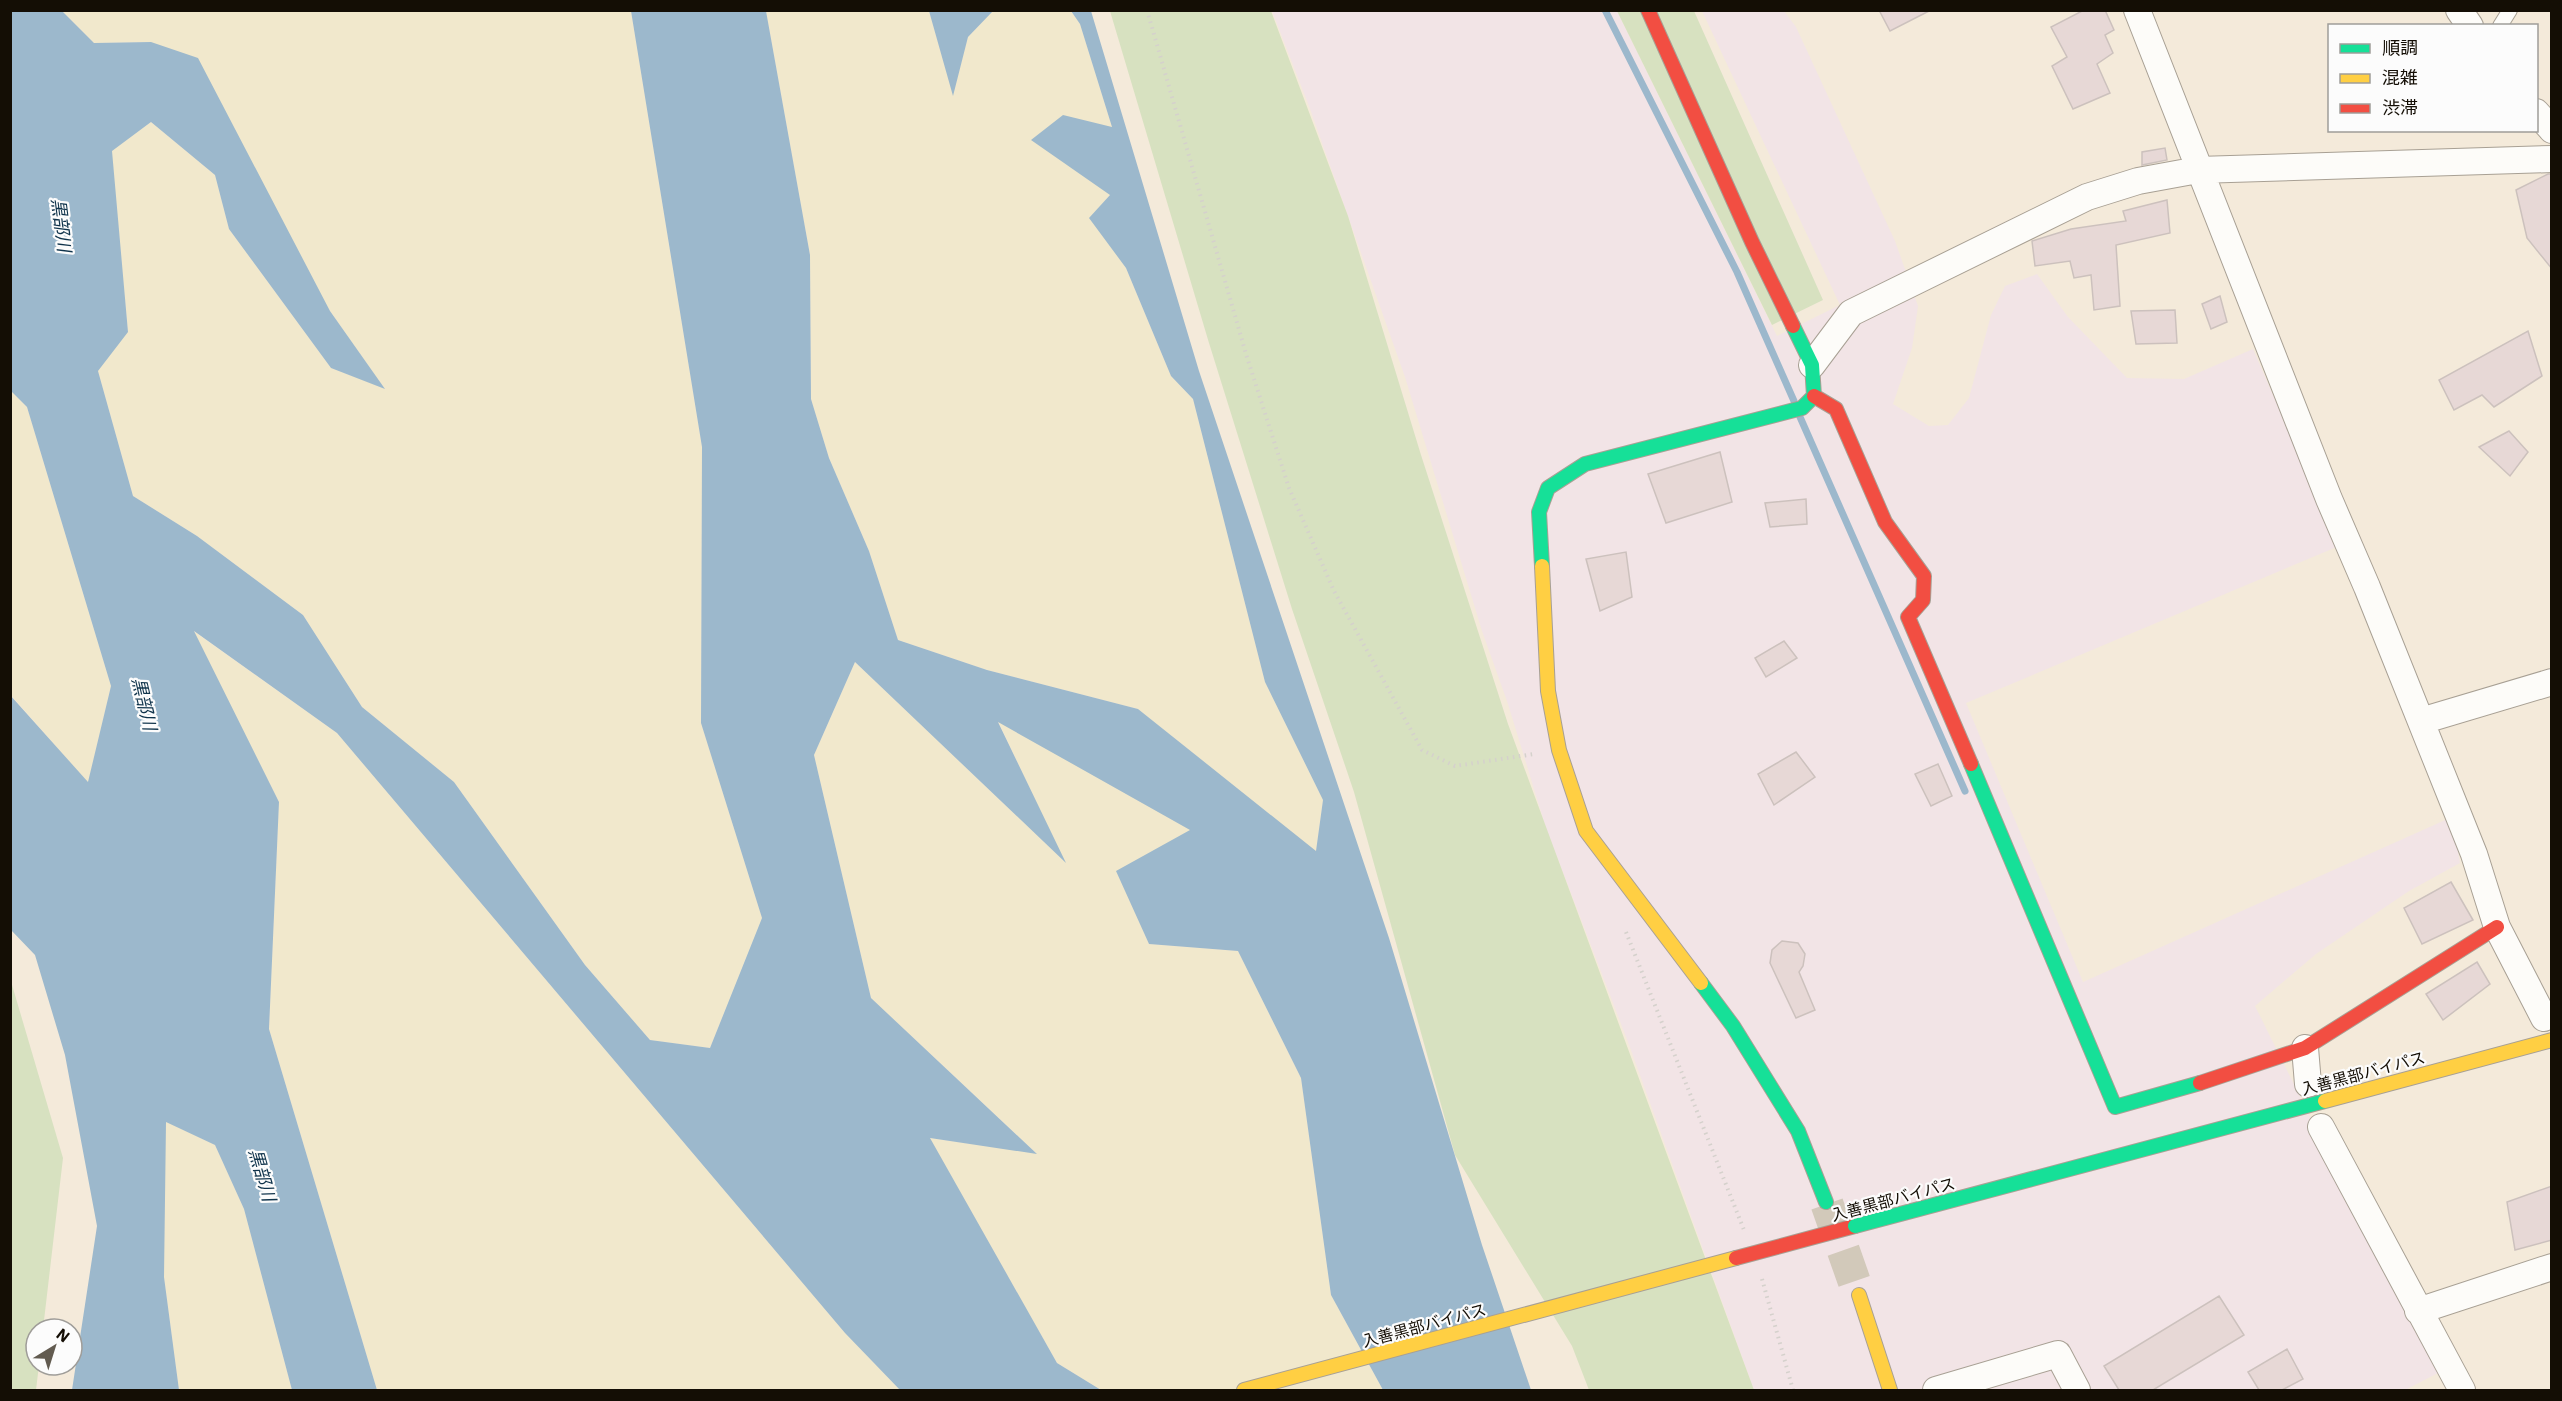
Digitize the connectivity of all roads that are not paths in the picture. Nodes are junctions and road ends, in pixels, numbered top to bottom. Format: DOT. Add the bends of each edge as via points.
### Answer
graph roads {
  1 [pos="1648,10"];
  2 [pos="2137,10"];
  3 [pos="2459,10"];
  4 [pos="2510,10"];
  5 [pos="2469,24"];
  6 [pos="2501,24"];
  7 [pos="2538,114"];
  8 [pos="2552,130"];
  9 [pos="2552,159"];
  10 [pos="2198,170"];
  11 [pos="1812,365"];
  12 [pos="1814,396"];
  13 [pos="2552,682"];
  14 [pos="2421,722"];
  15 [pos="2497,927"];
  16 [pos="2548,1029"];
  17 [pos="2305,1048"];
  18 [pos="2308,1084"];
  19 [pos="2321,1127"];
  20 [pos="1826,1202"];
  21 [pos="2552,1267"];
  22 [pos="1859,1295"];
  23 [pos="2418,1311"];
  24 [pos="1244,1390"];
  25 [pos="1890,1390"];
  26 [pos="1936,1390"];
  27 [pos="2077,1390"];
  28 [pos="2463,1390"];
  1 -- 11 [label="main road"];
  2 -- 10 [label="street"];
  3 -- 5 [label="street"];
  4 -- 6 [label="lane"];
  7 -- 8 [label="street"];
  9 -- 10 [label="street"];
  10 -- 11 [label="street" via="2138,181 2087,197 1851,314"];
  10 -- 14 [label="street" via="2328,500"];
  11 -- 12 [label="main road"];
  12 -- 17 [label="main road" via="1836,409 1885,522 1924,576 1923,600 1908,617 2115,1107"];
  12 -- 20 [label="main road" via="1802,408 1585,464 1548,488 1539,512 1548,691 1559,750 1586,831 1733,1026 1798,1131"];
  13 -- 14 [label="street"];
  14 -- 15 [label="street" via="2474,854"];
  15 -- 16 [label="street"];
  15 -- 17 [label="main road"];
  16 -- 24 [label="main road, 入善黒部バイパス, bridge" via="1855,1226"];
  17 -- 18 [label="street"];
  19 -- 23 [label="street"];
  21 -- 23 [label="street"];
  22 -- 25 [label="main road"];
  23 -- 28 [label="street"];
  26 -- 27 [label="street" via="2058,1354"];
}
